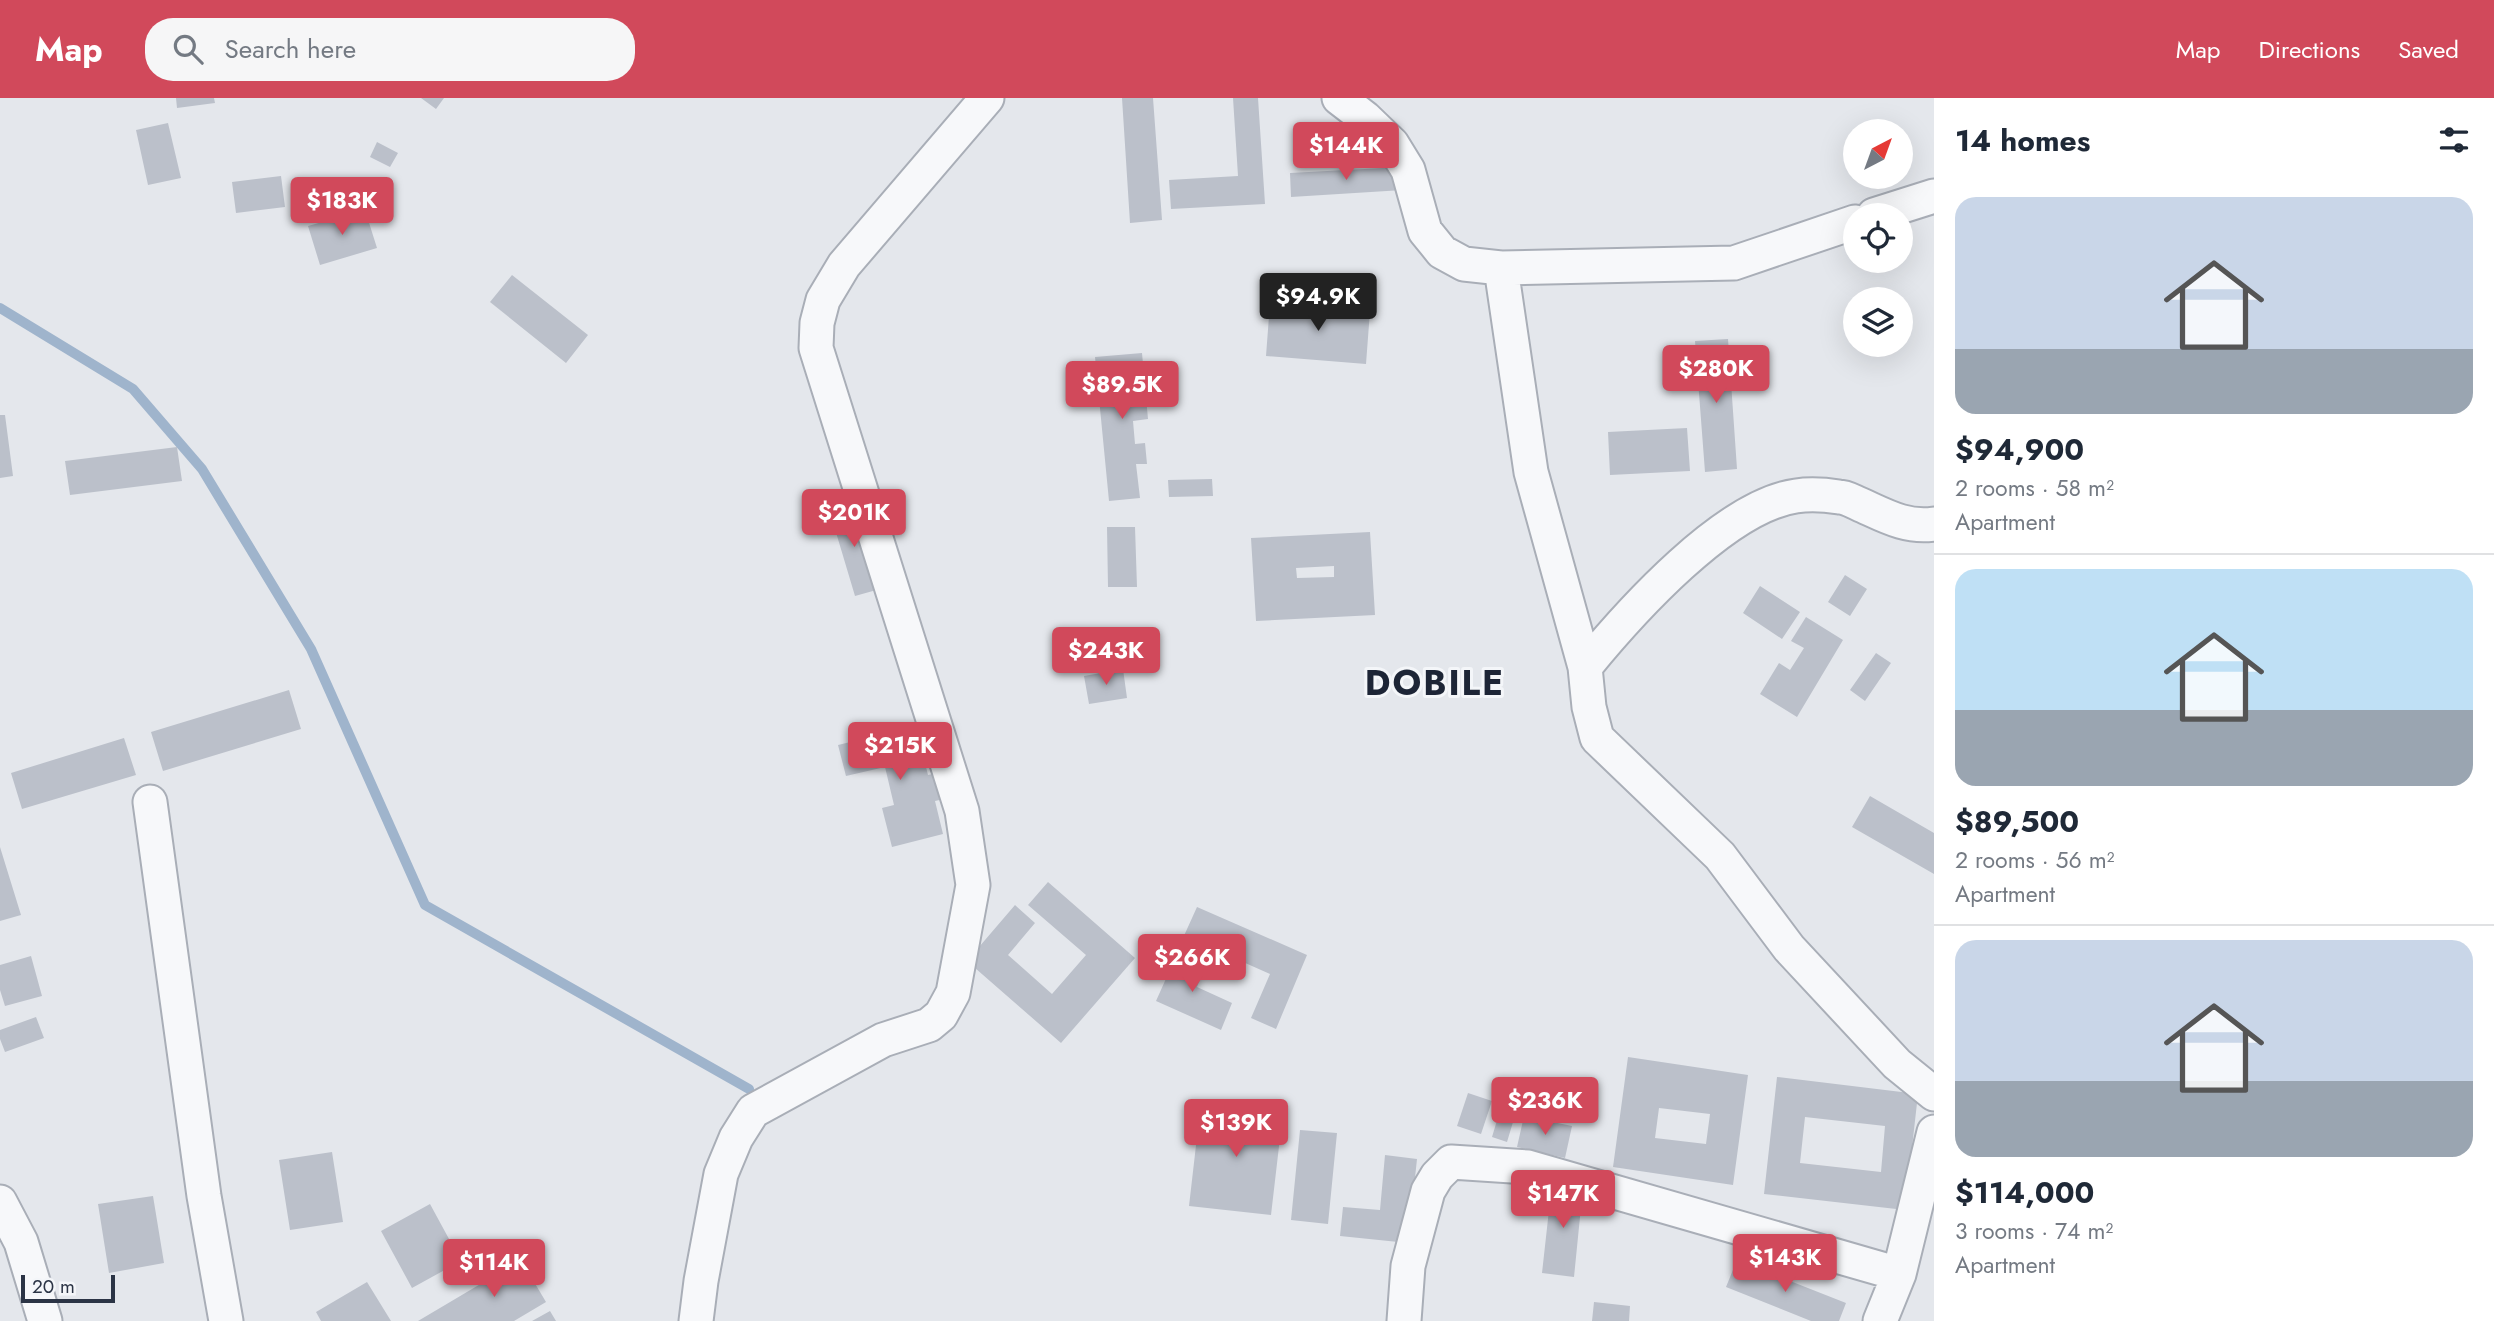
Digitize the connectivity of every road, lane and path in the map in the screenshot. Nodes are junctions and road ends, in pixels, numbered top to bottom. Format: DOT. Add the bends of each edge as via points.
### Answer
graph roads {
  1 [pos="987,98"];
  2 [pos="1339,98"];
  3 [pos="1934,195"];
  4 [pos="1910,203"];
  5 [pos="1843,226"];
  6 [pos="1501,268"];
  7 [pos="1934,524"];
  8 [pos="1585,667"];
  9 [pos="150,802"];
  10 [pos="1934,1094"];
  11 [pos="1934,1132"];
  12 [pos="0,1202"];
  13 [pos="1899,1274"];
  14 [pos="45,1321"];
  15 [pos="226,1321"];
  16 [pos="696,1321"];
  17 [pos="1405,1321"];
  18 [pos="1880,1321"];
  1 -- 16 [label="street" via="844,265 822,300 817,323 817,348 962,811 973,885 953,993 941,1015 929,1025 883,1040 753,1111 721,1174"];
  2 -- 6 [label="street" via="1392,144 1408,170 1425,231 1442,252 1464,264"];
  3 -- 4 [label="street"];
  5 -- 6 [label="street" via="1734,263"];
  6 -- 8 [label="street" via="1531,472"];
  7 -- 8 [label="street" via="1909,525 1842,497 1796,496 1759,508 1730,524 1665,578"];
  8 -- 10 [label="street" via="1597,738 1720,856 1790,948 1897,1064"];
  9 -- 15 [label="street" via="204,1196"];
  11 -- 13 [label="street"];
  12 -- 14 [label="street" via="21,1242"];
  13 -- 17 [label="street" via="1528,1167 1451,1162 1428,1191 1408,1266"];
  13 -- 18 [label="street"];
}
